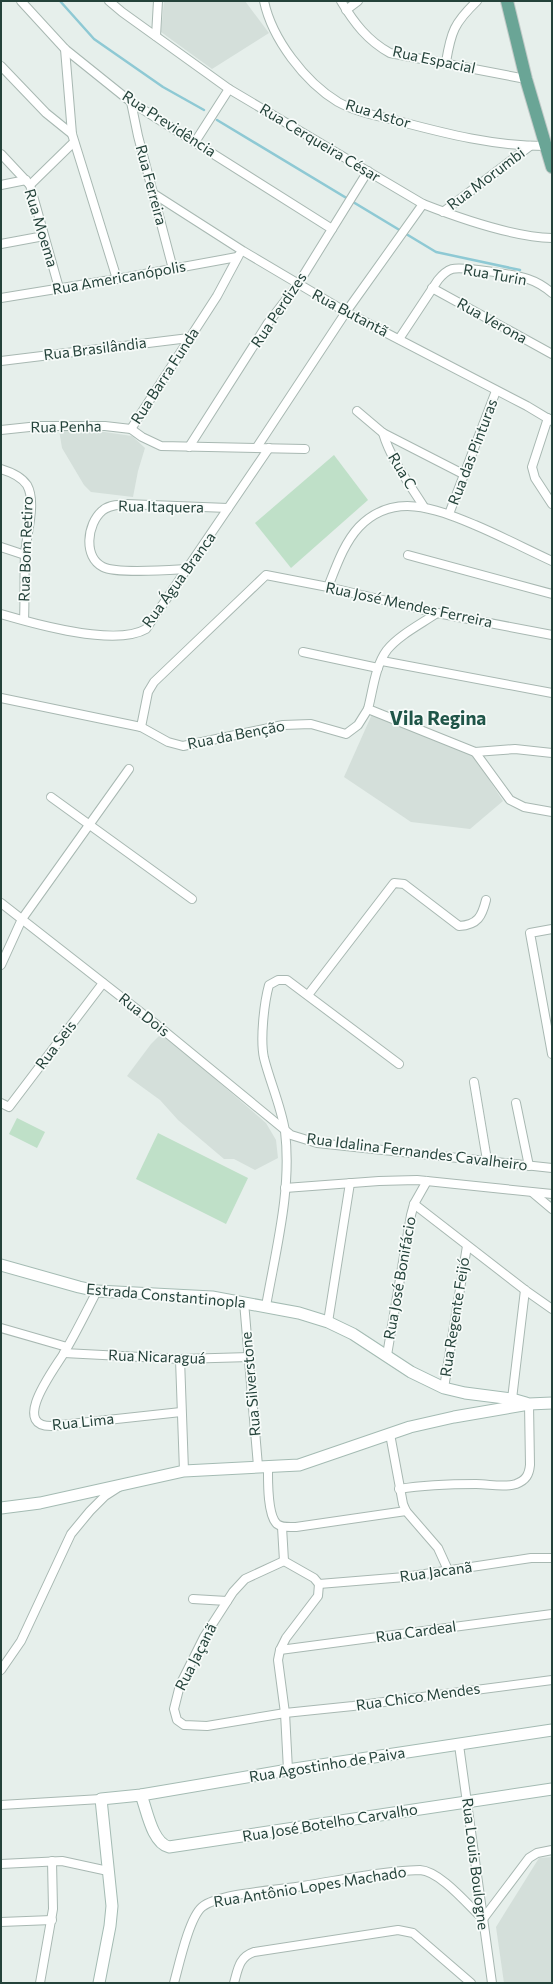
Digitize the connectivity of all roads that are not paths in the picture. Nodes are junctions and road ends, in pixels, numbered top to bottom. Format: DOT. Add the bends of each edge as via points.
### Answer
graph roads {
  1 [pos="21,1"];
  2 [pos="109,1"];
  3 [pos="158,1"];
  4 [pos="264,1"];
  5 [pos="341,1"];
  6 [pos="358,1"];
  7 [pos="477,1"];
  8 [pos="507,1"];
  9 [pos="346,10"];
  10 [pos="156,36"];
  11 [pos="65,49"];
  12 [pos="446,62"];
  13 [pos="1,66"];
  14 [pos="526,79"];
  15 [pos="229,89"];
  16 [pos="132,102"];
  17 [pos="73,138"];
  18 [pos="195,142"];
  19 [pos="530,146"];
  20 [pos="545,146"];
  21 [pos="1,154"];
  22 [pos="552,167"];
  23 [pos="368,172"];
  24 [pos="28,183"];
  25 [pos="1,185"];
  26 [pos="154,194"];
  27 [pos="423,204"];
  28 [pos="443,212"];
  29 [pos="332,229"];
  30 [pos="44,236"];
  31 [pos="552,238"];
  32 [pos="1,244"];
  33 [pos="240,254"];
  34 [pos="174,269"];
  35 [pos="117,279"];
  36 [pos="298,284"];
  37 [pos="59,288"];
  38 [pos="432,288"];
  39 [pos="552,293"];
  40 [pos="1,298"];
  41 [pos="346,312"];
  42 [pos="189,338"];
  43 [pos="399,339"];
  44 [pos="551,352"];
  45 [pos="1,361"];
  46 [pos="496,391"];
  47 [pos="357,411"];
  48 [pos="550,420"];
  49 [pos="131,429"];
  50 [pos="1,430"];
  51 [pos="383,432"];
  52 [pos="189,447"];
  53 [pos="257,448"];
  54 [pos="268,448"];
  55 [pos="305,450"];
  56 [pos="1,469"];
  57 [pos="464,475"];
  58 [pos="552,504"];
  59 [pos="424,507"];
  60 [pos="228,508"];
  61 [pos="450,514"];
  62 [pos="1,547"];
  63 [pos="25,555"];
  64 [pos="408,555"];
  65 [pos="552,561"];
  66 [pos="188,569"];
  67 [pos="328,587"];
  68 [pos="552,594"];
  69 [pos="437,613"];
  70 [pos="1,614"];
  71 [pos="24,620"];
  72 [pos="552,636"];
  73 [pos="303,652"];
  74 [pos="380,664"];
  75 [pos="552,693"];
  76 [pos="1,698"];
  77 [pos="368,708"];
  78 [pos="141,728"];
  79 [pos="475,752"];
  80 [pos="552,753"];
  81 [pos="129,769"];
  82 [pos="51,797"];
  83 [pos="552,812"];
  84 [pos="89,824"];
  85 [pos="192,900"];
  86 [pos="486,900"];
  87 [pos="1,903"];
  88 [pos="22,919"];
  89 [pos="552,929"];
  90 [pos="1,965"];
  91 [pos="103,983"];
  92 [pos="308,995"];
  93 [pos="552,1054"];
  94 [pos="399,1064"];
  95 [pos="474,1082"];
  96 [pos="1,1103"];
  97 [pos="516,1103"];
  98 [pos="284,1130"];
  99 [pos="487,1160"];
  100 [pos="529,1166"];
  101 [pos="552,1168"];
  102 [pos="427,1181"];
  103 [pos="350,1183"];
  104 [pos="286,1188"];
  105 [pos="533,1193"];
  106 [pos="552,1194"];
  107 [pos="414,1204"];
  108 [pos="552,1209"];
  109 [pos="467,1246"];
  110 [pos="1,1265"];
  111 [pos="525,1290"];
  112 [pos="97,1291"];
  113 [pos="244,1302"];
  114 [pos="266,1306"];
  115 [pos="552,1309"];
  116 [pos="328,1322"];
  117 [pos="1,1328"];
  118 [pos="66,1350"];
  119 [pos="387,1355"];
  120 [pos="250,1358"];
  121 [pos="180,1359"];
  122 [pos="444,1388"];
  123 [pos="512,1399"];
  124 [pos="552,1403"];
  125 [pos="529,1404"];
  126 [pos="181,1412"];
  127 [pos="390,1434"];
  128 [pos="263,1466"];
  129 [pos="184,1471"];
  130 [pos="124,1484"];
  131 [pos="399,1489"];
  132 [pos="1,1508"];
  133 [pos="406,1511"];
  134 [pos="282,1527"];
  135 [pos="552,1558"];
  136 [pos="284,1561"];
  137 [pos="448,1570"];
  138 [pos="319,1584"];
  139 [pos="192,1599"];
  140 [pos="227,1601"];
  141 [pos="552,1614"];
  142 [pos="280,1650"];
  143 [pos="1,1670"];
  144 [pos="552,1680"];
  145 [pos="285,1717"];
  146 [pos="552,1730"];
  147 [pos="459,1745"];
  148 [pos="288,1770"];
  149 [pos="552,1789"];
  150 [pos="142,1795"];
  151 [pos="101,1799"];
  152 [pos="468,1802"];
  153 [pos="1,1805"];
  154 [pos="552,1850"];
  155 [pos="52,1861"];
  156 [pos="1,1864"];
  157 [pos="108,1871"];
  158 [pos="483,1919"];
  159 [pos="52,1920"];
  160 [pos="1,1922"];
  161 [pos="40,1983"];
  162 [pos="99,1983"];
  163 [pos="174,1983"];
  164 [pos="234,1983"];
  165 [pos="471,1983"];
  166 [pos="492,1983"];
  1 -- 11 [label="street, Rua Previdência"];
  2 -- 10 [label="street, Rua Cerqueira César"];
  3 -- 10 [label="street"];
  4 -- 19 [label="street, Rua Astor" via="275,30 292,59 304,74 338,102 356,110 452,135 493,143"];
  5 -- 9 [label="street, Rua Espacial"];
  6 -- 9 [label="street"];
  7 -- 12 [label="street" via="454,27"];
  8 -- 14 [label="main road"];
  9 -- 12 [label="street, Rua Espacial" via="360,30 376,45 390,53"];
  10 -- 15 [label="street, Rua Cerqueira César"];
  11 -- 16 [label="street, Rua Previdência"];
  11 -- 17 [label="street"];
  12 -- 14 [label="street, Rua Espacial"];
  13 -- 17 [label="street"];
  14 -- 20 [label="main road"];
  15 -- 18 [label="street"];
  15 -- 23 [label="street, Rua Cerqueira César"];
  16 -- 18 [label="street, Rua Previdência"];
  16 -- 26 [label="street, Rua Ferreira" via="138,136"];
  17 -- 24 [label="street"];
  17 -- 35 [label="street"];
  18 -- 29 [label="street, Rua Previdência"];
  19 -- 20 [label="street, Rua Astor"];
  19 -- 28 [label="street, Rua Morumbi"];
  20 -- 22 [label="main road"];
  21 -- 24 [label="street, Rua Moema"];
  23 -- 27 [label="street, Rua Cerqueira César"];
  23 -- 29 [label="street, Rua Perdizes"];
  24 -- 25 [label="street"];
  24 -- 30 [label="street, Rua Moema"];
  26 -- 33 [label="street, Rua Butantã"];
  26 -- 34 [label="street, Rua Ferreira"];
  27 -- 28 [label="street, Rua Cerqueira César"];
  27 -- 41 [label="street"];
  28 -- 31 [label="street, Rua Cerqueira César" via="515,233"];
  29 -- 36 [label="street, Rua Perdizes"];
  30 -- 32 [label="street"];
  30 -- 37 [label="street, Rua Moema"];
  33 -- 34 [label="street, Rua Americanópolis"];
  33 -- 36 [label="street, Rua Butantã"];
  33 -- 42 [label="street, Rua Barra Funda" via="217,296"];
  34 -- 35 [label="street, Rua Americanópolis"];
  35 -- 37 [label="street, Rua Americanópolis"];
  36 -- 41 [label="street, Rua Butantã"];
  36 -- 52 [label="street, Rua Perdizes" via="268,323"];
  37 -- 40 [label="street, Rua Americanópolis"];
  38 -- 39 [label="street, Rua Turin" via="442,274 456,268 515,276 539,284"];
  38 -- 43 [label="street, Rua Turin"];
  38 -- 44 [label="street, Rua Verona"];
  41 -- 43 [label="street, Rua Butantã"];
  41 -- 53 [label="street"];
  42 -- 45 [label="street, Rua Brasilândia"];
  42 -- 49 [label="street, Rua Barra Funda"];
  43 -- 46 [label="street, Rua Butantã"];
  46 -- 48 [label="street, Rua Butantã"];
  46 -- 57 [label="street, Rua das Pinturas"];
  47 -- 51 [label="street"];
  48 -- 58 [label="street" via="532,467 535,478"];
  49 -- 50 [label="street, Rua Penha" via="84,425"];
  49 -- 52 [label="street, Rua Barra Funda" via="161,446"];
  51 -- 57 [label="street"];
  51 -- 59 [label="street, Rua C" via="388,450"];
  52 -- 53 [label="street, Rua Barra Funda"];
  53 -- 54 [label="street, Rua Barra Funda"];
  54 -- 55 [label="street, Rua Barra Funda"];
  54 -- 60 [label="street, Rua Água Branca"];
  56 -- 63 [label="street, Rua Bom Retiro" via="21,478 30,494"];
  57 -- 61 [label="street, Rua das Pinturas"];
  59 -- 61 [label="street"];
  59 -- 67 [label="street" via="410,505 391,508 374,515 363,524 351,537"];
  60 -- 66 [label="street, Rua Água Branca"];
  60 -- 66 [label="street, Rua Itaquera" via="117,505 102,511 96,518 90,532 90,550 103,568 122,571"];
  61 -- 65 [label="street"];
  62 -- 63 [label="street"];
  63 -- 71 [label="street, Rua Bom Retiro"];
  64 -- 68 [label="street"];
  66 -- 71 [label="street, Rua Água Branca" via="142,632 127,635 75,633"];
  67 -- 69 [label="street, Rua José Mendes Ferreira"];
  67 -- 78 [label="street, Rua José Mendes Ferreira" via="266,575 154,682 148,692"];
  69 -- 72 [label="street, Rua José Mendes Ferreira"];
  69 -- 74 [label="street" via="397,640"];
  70 -- 71 [label="street, Rua Água Branca"];
  73 -- 74 [label="street"];
  74 -- 75 [label="street"];
  74 -- 77 [label="street"];
  76 -- 78 [label="street, Rua da Benção"];
  77 -- 78 [label="street, Rua da Benção" via="358,725 346,734 311,724 283,725 183,746 168,742"];
  77 -- 79 [label="street"];
  79 -- 80 [label="street" via="515,749"];
  79 -- 83 [label="street" via="510,800 524,807"];
  81 -- 84 [label="street"];
  82 -- 84 [label="street"];
  84 -- 85 [label="street"];
  84 -- 88 [label="street"];
  86 -- 92 [label="street" via="482,916 476,922 460,926 404,884 394,883"];
  87 -- 88 [label="street, Rua Dois"];
  88 -- 90 [label="street"];
  88 -- 91 [label="street, Rua Dois"];
  89 -- 93 [label="street" via="530,933"];
  91 -- 96 [label="street, Rua Seis" via="9,1107"];
  91 -- 98 [label="street, Rua Dois"];
  92 -- 94 [label="street"];
  92 -- 98 [label="street" via="287,980 278,980 270,985 266,996 264,1056"];
  95 -- 99 [label="street"];
  97 -- 100 [label="street"];
  98 -- 99 [label="street, Rua Idalina Fernandes Cavalheiro" via="298,1138 317,1143"];
  98 -- 104 [label="street"];
  99 -- 100 [label="street, Rua Idalina Fernandes Cavalheiro"];
  100 -- 101 [label="street, Rua Idalina Fernandes Cavalheiro"];
  102 -- 103 [label="street" via="379,1180"];
  102 -- 105 [label="street"];
  102 -- 107 [label="street, Rua José Bonifácio"];
  103 -- 104 [label="street"];
  103 -- 116 [label="street"];
  104 -- 114 [label="street"];
  105 -- 106 [label="street"];
  105 -- 108 [label="street"];
  107 -- 109 [label="street"];
  107 -- 119 [label="street, Rua José Bonifácio" via="406,1234"];
  109 -- 111 [label="street"];
  109 -- 122 [label="street, Rua Regente Feijó"];
  110 -- 112 [label="main road, Estrada Constantinopla"];
  111 -- 115 [label="street"];
  111 -- 123 [label="street"];
  112 -- 113 [label="main road, Estrada Constantinopla" via="212,1297"];
  112 -- 118 [label="street, Rua Lima"];
  113 -- 114 [label="main road, Estrada Constantinopla"];
  113 -- 120 [label="street, Rua Silverstone"];
  114 -- 116 [label="main road, Estrada Constantinopla"];
  116 -- 119 [label="main road, Estrada Constantinopla"];
  117 -- 118 [label="street, Rua Nicaraguá"];
  118 -- 121 [label="street, Rua Nicaraguá"];
  118 -- 126 [label="street, Rua Lima" via="37,1396 34,1412 40,1424 52,1426"];
  119 -- 122 [label="main road, Estrada Constantinopla" via="411,1372"];
  120 -- 121 [label="street, Rua Nicaraguá"];
  120 -- 128 [label="street, Rua Silverstone"];
  121 -- 126 [label="street"];
  122 -- 123 [label="main road, Estrada Constantinopla" via="486,1397"];
  123 -- 125 [label="main road, Estrada Constantinopla"];
  124 -- 125 [label="main road"];
  125 -- 127 [label="main road" via="454,1417"];
  125 -- 131 [label="street" via="530,1465 528,1475 523,1480 508,1485 454,1484"];
  126 -- 129 [label="street"];
  127 -- 128 [label="main road" via="299,1465"];
  127 -- 131 [label="street"];
  128 -- 129 [label="main road"];
  128 -- 134 [label="street, Rua Silverstone" via="271,1509 276,1522"];
  129 -- 130 [label="main road"];
  130 -- 132 [label="main road" via="40,1503"];
  130 -- 143 [label="street" via="105,1496 71,1534 22,1641"];
  131 -- 133 [label="street"];
  133 -- 134 [label="street" via="302,1527"];
  133 -- 137 [label="street" via="438,1548"];
  134 -- 136 [label="street"];
  135 -- 137 [label="street, Rua Jacanã" via="531,1558"];
  136 -- 138 [label="street" via="314,1578"];
  136 -- 140 [label="street, Rua Jaçanã" via="245,1579"];
  137 -- 138 [label="street, Rua Jacanã" via="405,1577"];
  138 -- 142 [label="street" via="318,1596"];
  139 -- 140 [label="street"];
  140 -- 145 [label="street, Rua Jaçanã" via="204,1637 180,1685 175,1703 175,1717 184,1725 207,1726"];
  141 -- 142 [label="street, Rua Cardeal"];
  142 -- 145 [label="street" via="278,1671"];
  144 -- 145 [label="street, Rua Chico Mendes"];
  145 -- 148 [label="street"];
  146 -- 147 [label="main road, Rua Agostinho de Paiva"];
  147 -- 148 [label="main road, Rua Agostinho de Paiva"];
  147 -- 152 [label="street, Rua Louis Boulogne"];
  148 -- 150 [label="main road, Rua Agostinho de Paiva"];
  149 -- 152 [label="main road, Rua José Botelho Carvalho"];
  150 -- 151 [label="main road, Rua Agostinho de Paiva"];
  150 -- 152 [label="main road, Rua José Botelho Carvalho" via="155,1837 162,1845 169,1847"];
  151 -- 153 [label="street"];
  151 -- 157 [label="main road"];
  152 -- 158 [label="street, Rua Louis Boulogne"];
  154 -- 158 [label="street" via="537,1853 529,1858"];
  155 -- 156 [label="street"];
  155 -- 157 [label="street"];
  155 -- 159 [label="street"];
  157 -- 162 [label="main road" via="112,1906"];
  158 -- 163 [label="street, Rua Antônio Lopes Machado" via="440,1879 426,1870 225,1898 206,1904 198,1912 188,1935"];
  158 -- 166 [label="street, Rua Louis Boulogne"];
  159 -- 160 [label="street"];
  159 -- 161 [label="street"];
  164 -- 165 [label="street" via="243,1957 254,1952 398,1930 413,1933"];
}
